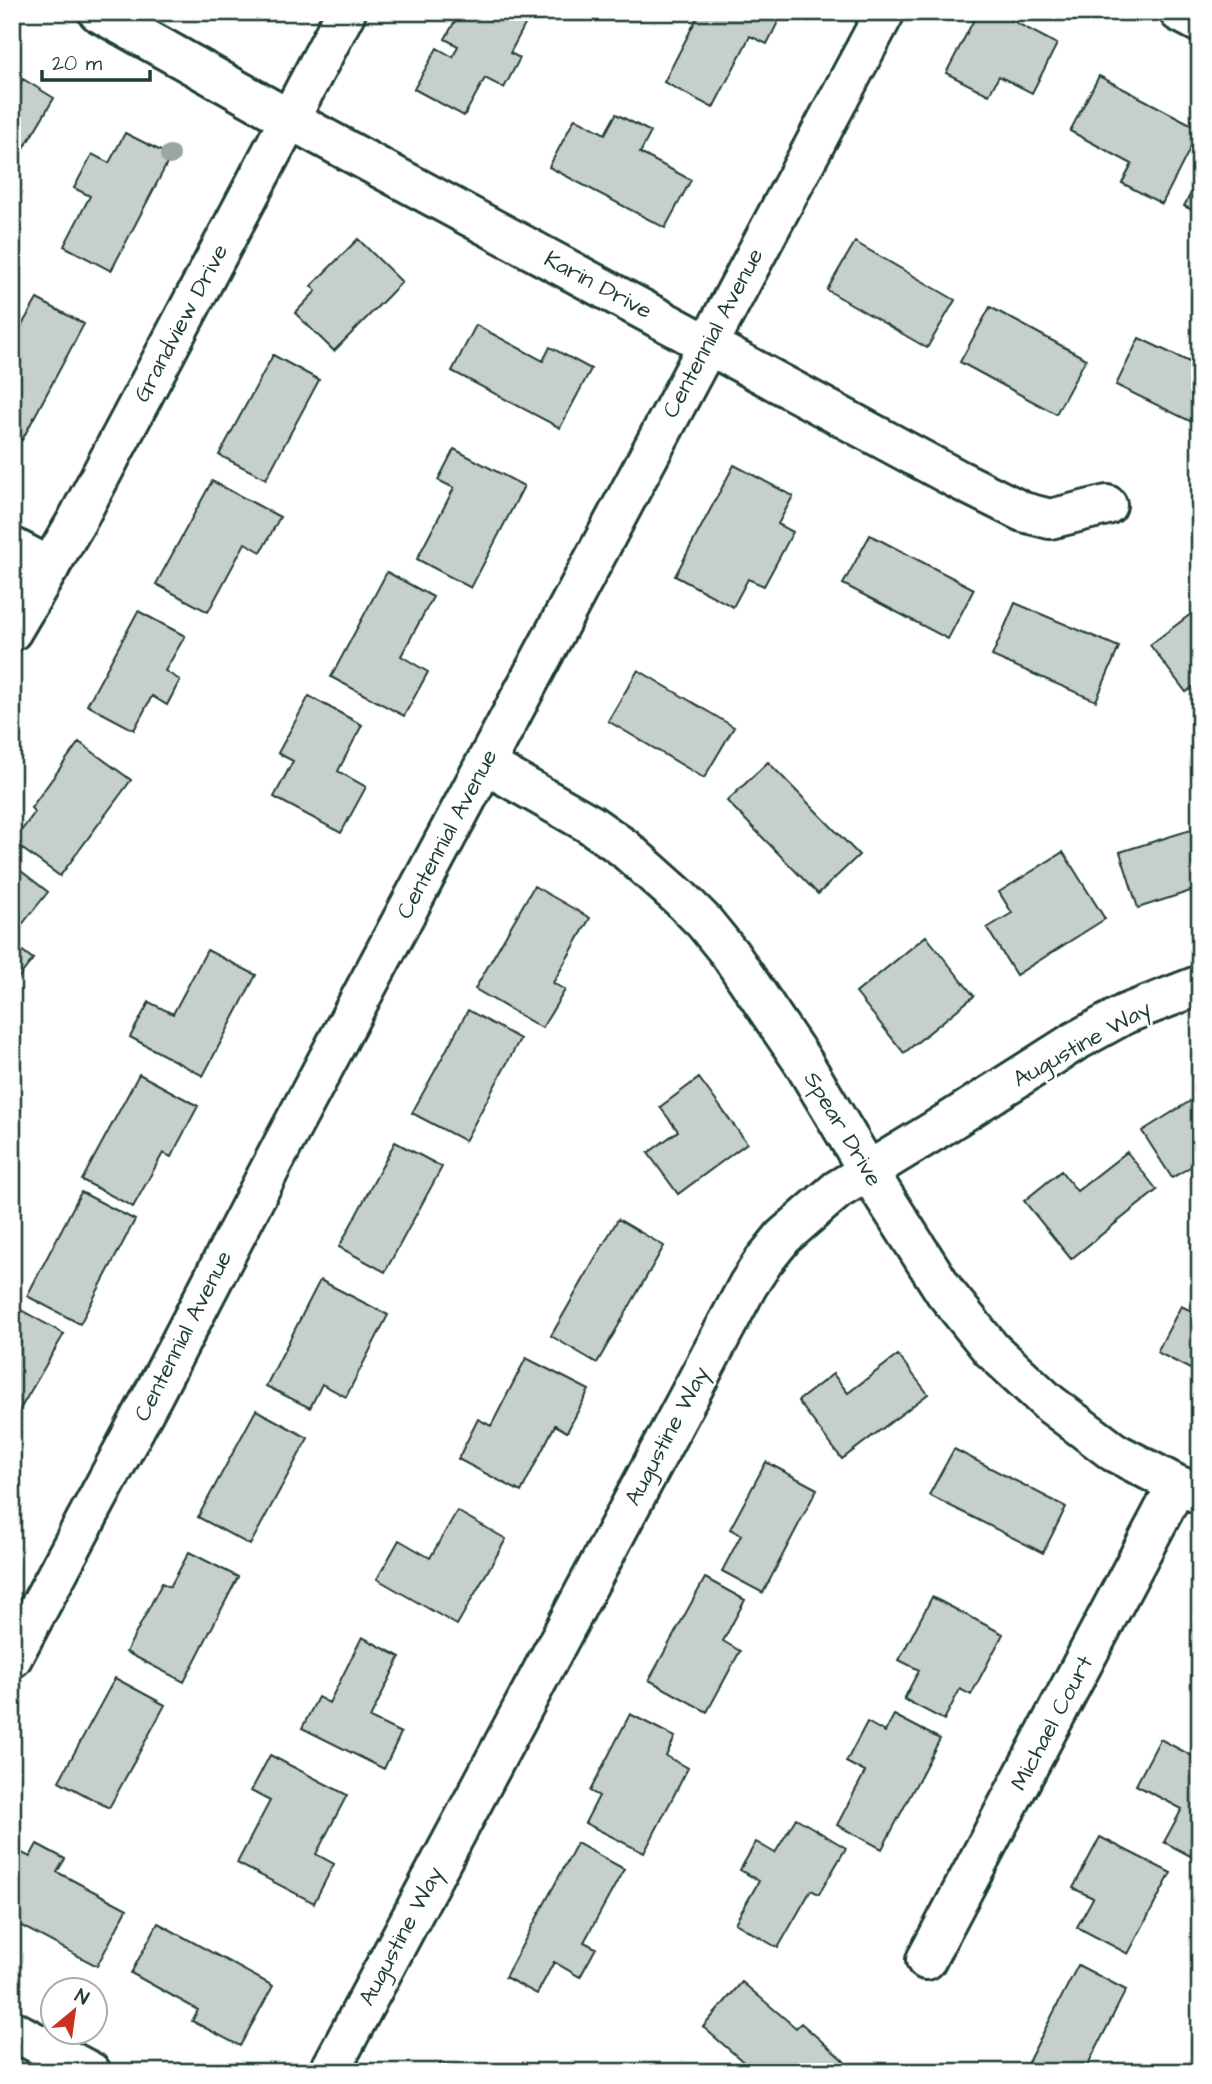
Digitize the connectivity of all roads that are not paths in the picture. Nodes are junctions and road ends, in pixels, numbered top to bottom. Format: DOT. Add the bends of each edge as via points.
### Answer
graph roads {
  1 [pos="98,12"];
  2 [pos="346,12"];
  3 [pos="885,12"];
  4 [pos="1179,12"];
  5 [pos="1200,23"];
  6 [pos="289,119"];
  7 [pos="707,344"];
  8 [pos="1107,505"];
  9 [pos="12,547"];
  10 [pos="50,567"];
  11 [pos="12,631"];
  12 [pos="485,764"];
  13 [pos="1200,985"];
  14 [pos="868,1171"];
  15 [pos="1189,1490"];
  16 [pos="12,1658"];
  17 [pos="926,1960"];
  18 [pos="12,2030"];
  19 [pos="91,2072"];
  20 [pos="329,2072"];
  1 -- 6 [label="street, Karin Drive"];
  2 -- 6 [label="street, Grandview Drive"];
  3 -- 7 [label="street, Centennial Avenue"];
  4 -- 5 [label="street"];
  6 -- 7 [label="street, Karin Drive"];
  6 -- 10 [label="street, Grandview Drive"];
  7 -- 8 [label="street, Karin Drive" via="1023,512 1050,519"];
  7 -- 12 [label="street, Centennial Avenue"];
  9 -- 10 [label="street"];
  10 -- 11 [label="street, Grandview Drive"];
  12 -- 14 [label="street, Spear Drive" via="624,848 704,922 803,1062"];
  12 -- 16 [label="street, Centennial Avenue"];
  13 -- 14 [label="street, Augustine Way" via="1125,1014 1074,1042"];
  14 -- 15 [label="street, Spear Drive" via="944,1292 991,1349 1049,1403 1114,1452"];
  14 -- 20 [label="street, Augustine Way" via="837,1189 783,1237 748,1285"];
  15 -- 17 [label="street, Michael Court"];
  18 -- 19 [label="street"];
}
